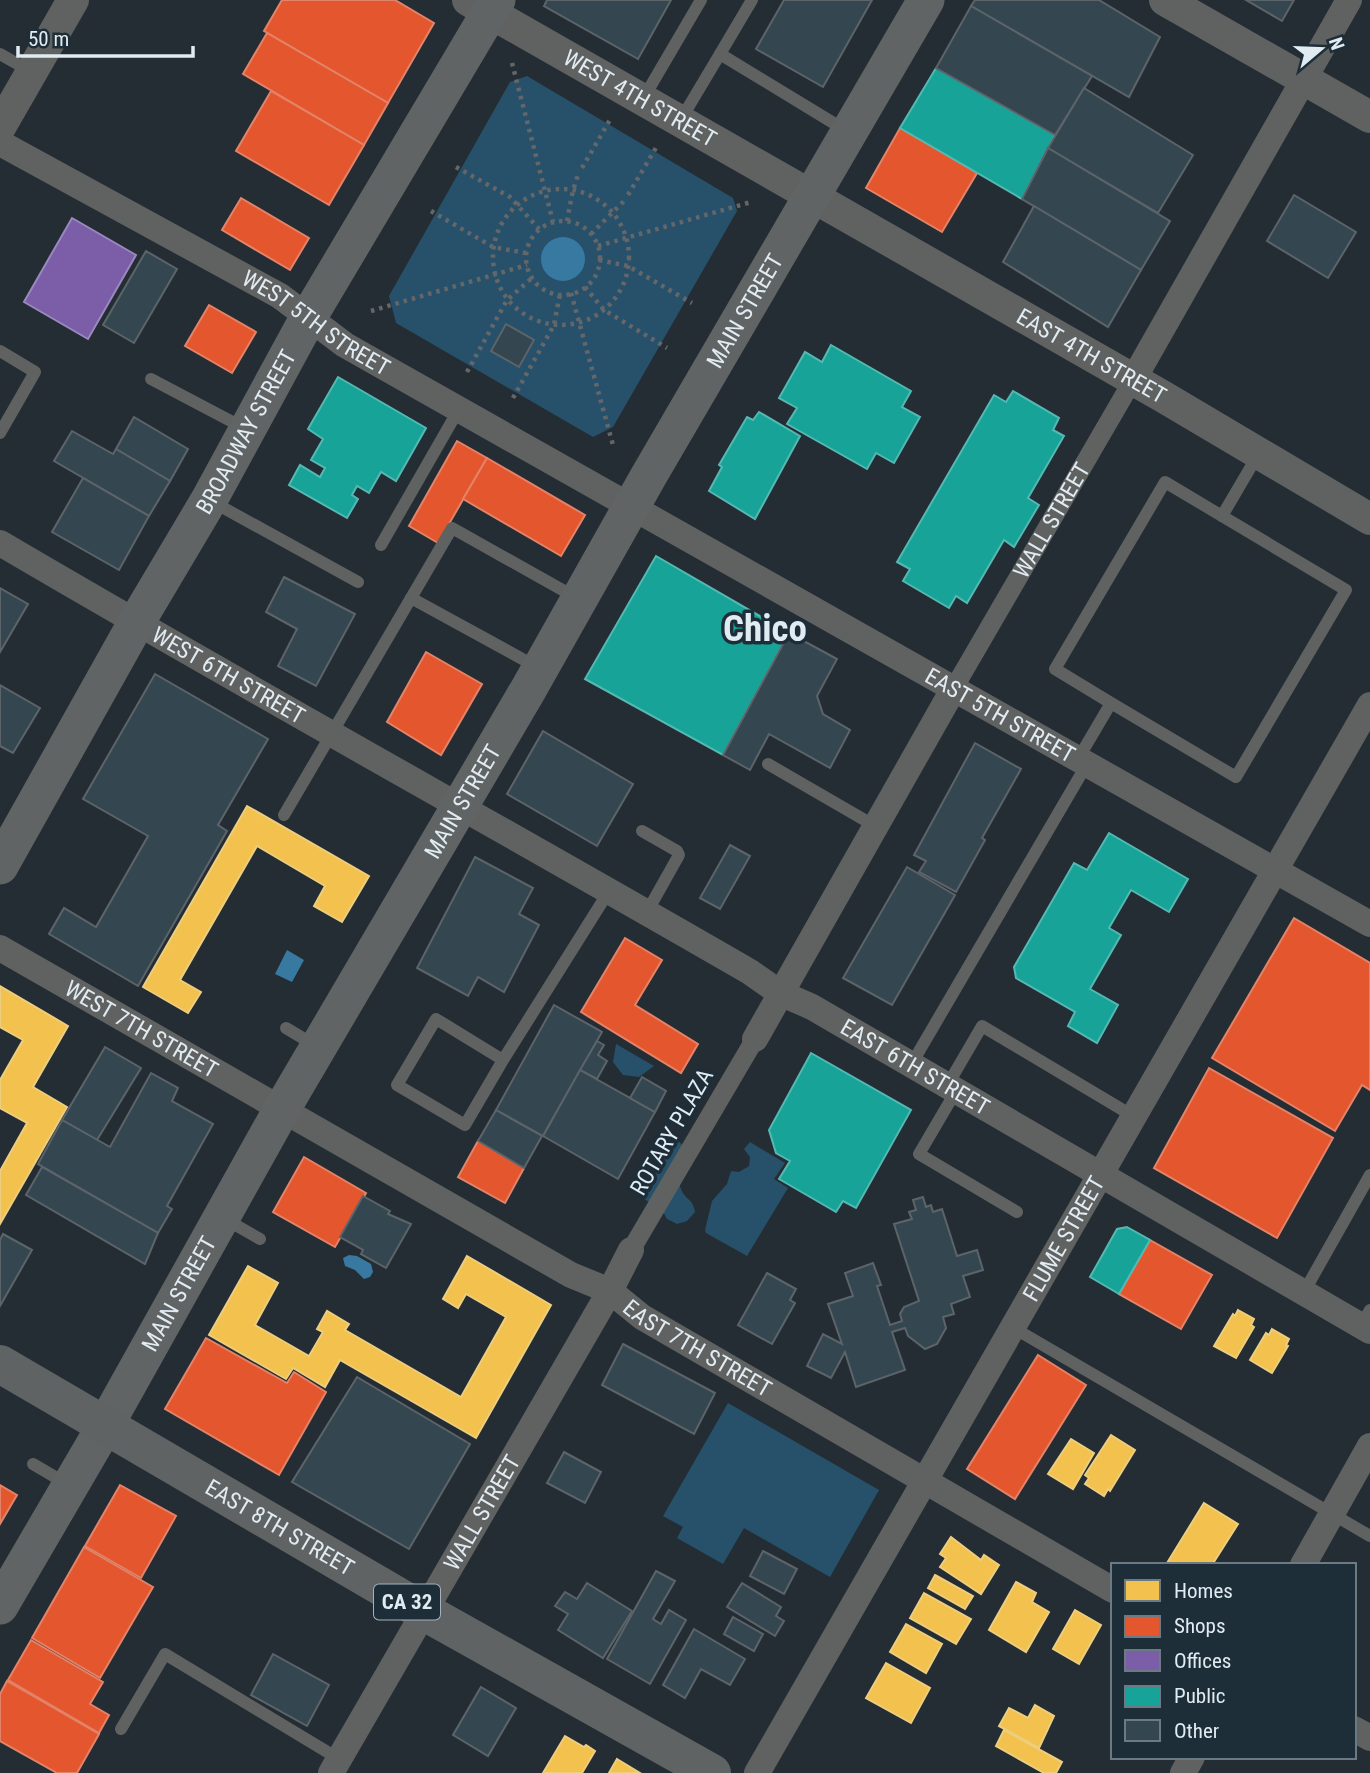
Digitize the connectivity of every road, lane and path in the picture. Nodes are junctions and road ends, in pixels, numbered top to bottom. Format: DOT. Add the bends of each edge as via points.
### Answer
graph roads {
  1 [pos="701,0"];
  2 [pos="752,0"];
  3 [pos="926,0"];
  4 [pos="1165,0"];
  5 [pos="1349,0"];
  6 [pos="66,2"];
  7 [pos="485,4"];
  8 [pos="0,54"];
  9 [pos="720,54"];
  10 [pos="512,63"];
  11 [pos="32,71"];
  12 [pos="1304,78"];
  13 [pos="642,99"];
  14 [pos="1368,111"];
  15 [pos="611,118"];
  16 [pos="680,121"];
  17 [pos="0,127"];
  18 [pos="848,132"];
  19 [pos="0,143"];
  20 [pos="657,146"];
  21 [pos="456,167"];
  22 [pos="582,168"];
  23 [pos="578,175"];
  24 [pos="573,190"];
  25 [pos="544,191"];
  26 [pos="628,195"];
  27 [pos="810,195"];
  28 [pos="624,201"];
  29 [pos="751,202"];
  30 [pos="517,204"];
  31 [pos="430,211"];
  32 [pos="613,214"];
  33 [pos="567,221"];
  34 [pos="553,222"];
  35 [pos="539,229"];
  36 [pos="591,234"];
  37 [pos="626,238"];
  38 [pos="598,246"];
  39 [pos="493,247"];
  40 [pos="526,253"];
  41 [pos="599,260"];
  42 [pos="527,265"];
  43 [pos="628,266"];
  44 [pos="495,275"];
  45 [pos="532,278"];
  46 [pos="585,287"];
  47 [pos="571,293"];
  48 [pos="560,294"];
  49 [pos="507,300"];
  50 [pos="692,303"];
  51 [pos="604,310"];
  52 [pos="371,311"];
  53 [pos="308,318"];
  54 [pos="579,323"];
  55 [pos="554,326"];
  56 [pos="667,348"];
  57 [pos="0,351"];
  58 [pos="467,372"];
  59 [pos="151,379"];
  60 [pos="1133,380"];
  61 [pos="513,398"];
  62 [pos="458,409"];
  63 [pos="247,430"];
  64 [pos="0,433"];
  65 [pos="613,445"];
  66 [pos="1259,453"];
  67 [pos="209,500"];
  68 [pos="632,505"];
  69 [pos="1222,516"];
  70 [pos="1370,519"];
  71 [pos="0,543"];
  72 [pos="381,545"];
  73 [pos="358,582"];
  74 [pos="411,598"];
  75 [pos="579,599"];
  76 [pos="136,623"];
  77 [pos="540,668"];
  78 [pos="954,688"];
  79 [pos="1111,703"];
  80 [pos="1370,705"];
  81 [pos="332,733"];
  82 [pos="1083,762"];
  83 [pos="768,764"];
  84 [pos="461,805"];
  85 [pos="284,815"];
  86 [pos="875,826"];
  87 [pos="642,831"];
  88 [pos="0,866"];
  89 [pos="1275,870"];
  90 [pos="609,891"];
  91 [pos="646,912"];
  92 [pos="1370,924"];
  93 [pos="0,948"];
  94 [pos="780,993"];
  95 [pos="286,1028"];
  96 [pos="754,1039"];
  97 [pos="318,1047"];
  98 [pos="503,1060"];
  99 [pos="911,1065"];
  100 [pos="951,1088"];
  101 [pos="282,1109"];
  102 [pos="1133,1116"];
  103 [pos="1100,1174"];
  104 [pos="1370,1175"];
  105 [pos="1017,1212"];
  106 [pos="222,1217"];
  107 [pos="260,1239"];
  108 [pos="631,1250"];
  109 [pos="610,1291"];
  110 [pos="1304,1293"];
  111 [pos="1367,1322"];
  112 [pos="1012,1327"];
  113 [pos="0,1364"];
  114 [pos="105,1426"];
  115 [pos="1370,1446"];
  116 [pos="33,1464"];
  117 [pos="923,1480"];
  118 [pos="70,1486"];
  119 [pos="1331,1514"];
  120 [pos="1370,1536"];
  121 [pos="1304,1563"];
  122 [pos="1111,1589"];
  123 [pos="4,1592"];
  124 [pos="423,1611"];
  125 [pos="121,1729"];
  126 [pos="335,1766"];
  127 [pos="712,1773"];
  128 [pos="757,1773"];
  1 -- 13 [label="lane"];
  2 -- 9 [label="lane"];
  3 -- 18 [label="main road, MAIN STREET"];
  4 -- 12 [label="street"];
  5 -- 12 [label="street, WALL STREET"];
  6 -- 11 [label="street"];
  7 -- 13 [label="street, WEST 4TH STREET"];
  7 -- 53 [label="main road, BROADWAY STREET"];
  8 -- 11 [label="lane"];
  9 -- 16 [label="lane"];
  9 -- 18 [label="lane"];
  10 -- 25 [label="path"];
  11 -- 17 [label="street"];
  12 -- 14 [label="street"];
  12 -- 60 [label="street, WALL STREET"];
  13 -- 16 [label="street, WEST 4TH STREET"];
  15 -- 22 [label="path"];
  16 -- 27 [label="street, WEST 4TH STREET"];
  18 -- 27 [label="main road, MAIN STREET"];
  19 -- 53 [label="street, WEST 5TH STREET" via="280,296"];
  20 -- 26 [label="path"];
  21 -- 30 [label="path"];
  23 -- 24 [label="path"];
  24 -- 25 [label="path"];
  24 -- 32 [label="path" via="602,203"];
  24 -- 33 [label="path"];
  25 -- 30 [label="path"];
  25 -- 34 [label="path"];
  27 -- 60 [label="street, EAST 4TH STREET"];
  27 -- 68 [label="main road, MAIN STREET"];
  28 -- 32 [label="path"];
  29 -- 37 [label="path"];
  30 -- 35 [label="path"];
  30 -- 39 [label="path" via="506,216"];
  31 -- 39 [label="path"];
  32 -- 36 [label="path"];
  32 -- 37 [label="path"];
  33 -- 34 [label="path"];
  33 -- 36 [label="path"];
  34 -- 35 [label="path"];
  35 -- 40 [label="path"];
  36 -- 38 [label="path"];
  37 -- 38 [label="path"];
  37 -- 43 [label="path"];
  38 -- 41 [label="path"];
  39 -- 40 [label="path"];
  39 -- 44 [label="path"];
  40 -- 42 [label="path"];
  41 -- 43 [label="path"];
  41 -- 46 [label="path"];
  42 -- 44 [label="path"];
  42 -- 45 [label="path"];
  43 -- 50 [label="path"];
  43 -- 51 [label="path" via="616,298"];
  44 -- 49 [label="path"];
  44 -- 52 [label="path"];
  45 -- 48 [label="path" via="540,287"];
  45 -- 49 [label="path"];
  46 -- 47 [label="path"];
  46 -- 51 [label="path"];
  47 -- 48 [label="path"];
  47 -- 54 [label="path"];
  48 -- 55 [label="path"];
  49 -- 55 [label="path" via="536,321"];
  49 -- 58 [label="path"];
  51 -- 54 [label="path"];
  51 -- 56 [label="path"];
  53 -- 62 [label="street, WEST 5TH STREET" via="341,343"];
  53 -- 63 [label="main road, BROADWAY STREET"];
  54 -- 55 [label="path"];
  54 -- 65 [label="path"];
  55 -- 61 [label="path"];
  57 -- 64 [label="lane" via="35,372"];
  59 -- 63 [label="lane"];
  60 -- 66 [label="street, EAST 4TH STREET"];
  60 -- 78 [label="street, WALL STREET"];
  62 -- 68 [label="street, WEST 5TH STREET"];
  62 -- 72 [label="lane"];
  63 -- 67 [label="main road, BROADWAY STREET"];
  66 -- 69 [label="lane"];
  66 -- 70 [label="street, EAST 4TH STREET"];
  67 -- 73 [label="lane"];
  67 -- 76 [label="main road, BROADWAY STREET"];
  68 -- 75 [label="main road, MAIN STREET"];
  68 -- 78 [label="street, EAST 5TH STREET"];
  69 -- 79 [label="lane" via="1165,482 1055,669"];
  69 -- 79 [label="lane" via="1346,590 1236,778"];
  71 -- 76 [label="street, WEST 6TH STREET"];
  74 -- 75 [label="lane" via="452,528"];
  74 -- 77 [label="lane"];
  74 -- 81 [label="lane"];
  75 -- 77 [label="main road, MAIN STREET"];
  76 -- 81 [label="street, WEST 6TH STREET"];
  76 -- 88 [label="main road, BROADWAY STREET"];
  77 -- 84 [label="main road, MAIN STREET"];
  78 -- 82 [label="street, EAST 5TH STREET"];
  78 -- 86 [label="street, WALL STREET"];
  79 -- 82 [label="lane"];
  80 -- 89 [label="street, FLUME STREET"];
  81 -- 84 [label="street, WEST 6TH STREET"];
  81 -- 85 [label="lane"];
  82 -- 89 [label="street, EAST 5TH STREET"];
  82 -- 99 [label="lane"];
  83 -- 86 [label="lane"];
  84 -- 90 [label="street, EAST 6TH STREET"];
  84 -- 97 [label="main road, MAIN STREET"];
  86 -- 94 [label="street, WALL STREET"];
  87 -- 91 [label="lane" via="679,855"];
  89 -- 92 [label="street, EAST 5TH STREET"];
  89 -- 102 [label="street, FLUME STREET"];
  90 -- 91 [label="street, EAST 6TH STREET"];
  90 -- 98 [label="lane"];
  91 -- 94 [label="street, EAST 6TH STREET"];
  93 -- 101 [label="street, WEST 7TH STREET"];
  94 -- 96 [label="street, WALL STREET"];
  94 -- 99 [label="street, EAST 6TH STREET"];
  95 -- 97 [label="lane"];
  96 -- 108 [label="street, ROTARY PLAZA"];
  97 -- 101 [label="main road, MAIN STREET"];
  98 -- 98 [label="lane" via="436,1019 397,1085 465,1125"];
  99 -- 100 [label="street, EAST 6TH STREET"];
  100 -- 102 [label="lane" via="982,1026"];
  100 -- 103 [label="street, EAST 6TH STREET"];
  100 -- 105 [label="lane" via="919,1154"];
  101 -- 106 [label="main road, MAIN STREET"];
  101 -- 109 [label="street, EAST 7TH STREET" via="571,1275"];
  102 -- 103 [label="street, FLUME STREET"];
  103 -- 110 [label="street, EAST 6TH STREET"];
  103 -- 112 [label="street, FLUME STREET"];
  104 -- 110 [label="lane"];
  106 -- 107 [label="lane"];
  106 -- 114 [label="main road, MAIN STREET"];
  108 -- 109 [label="street, WALL STREET"];
  109 -- 117 [label="street, EAST 7TH STREET" via="642,1317"];
  109 -- 124 [label="street, WALL STREET"];
  110 -- 111 [label="street, EAST 6TH STREET"];
  112 -- 117 [label="street, FLUME STREET"];
  112 -- 119 [label="lane"];
  113 -- 114 [label="main road, CA 32"];
  114 -- 118 [label="main road, MAIN STREET"];
  114 -- 124 [label="main road, EAST 8TH STREET / CA 32"];
  115 -- 119 [label="street"];
  116 -- 118 [label="lane"];
  117 -- 122 [label="street, EAST 7TH STREET"];
  117 -- 128 [label="street, FLUME STREET"];
  118 -- 123 [label="main road, MAIN STREET"];
  119 -- 120 [label="lane"];
  119 -- 121 [label="street"];
  124 -- 126 [label="street, WALL STREET"];
  124 -- 127 [label="main road, EAST 8TH STREET / CA 32"];
  125 -- 126 [label="lane" via="165,1654"];
}
